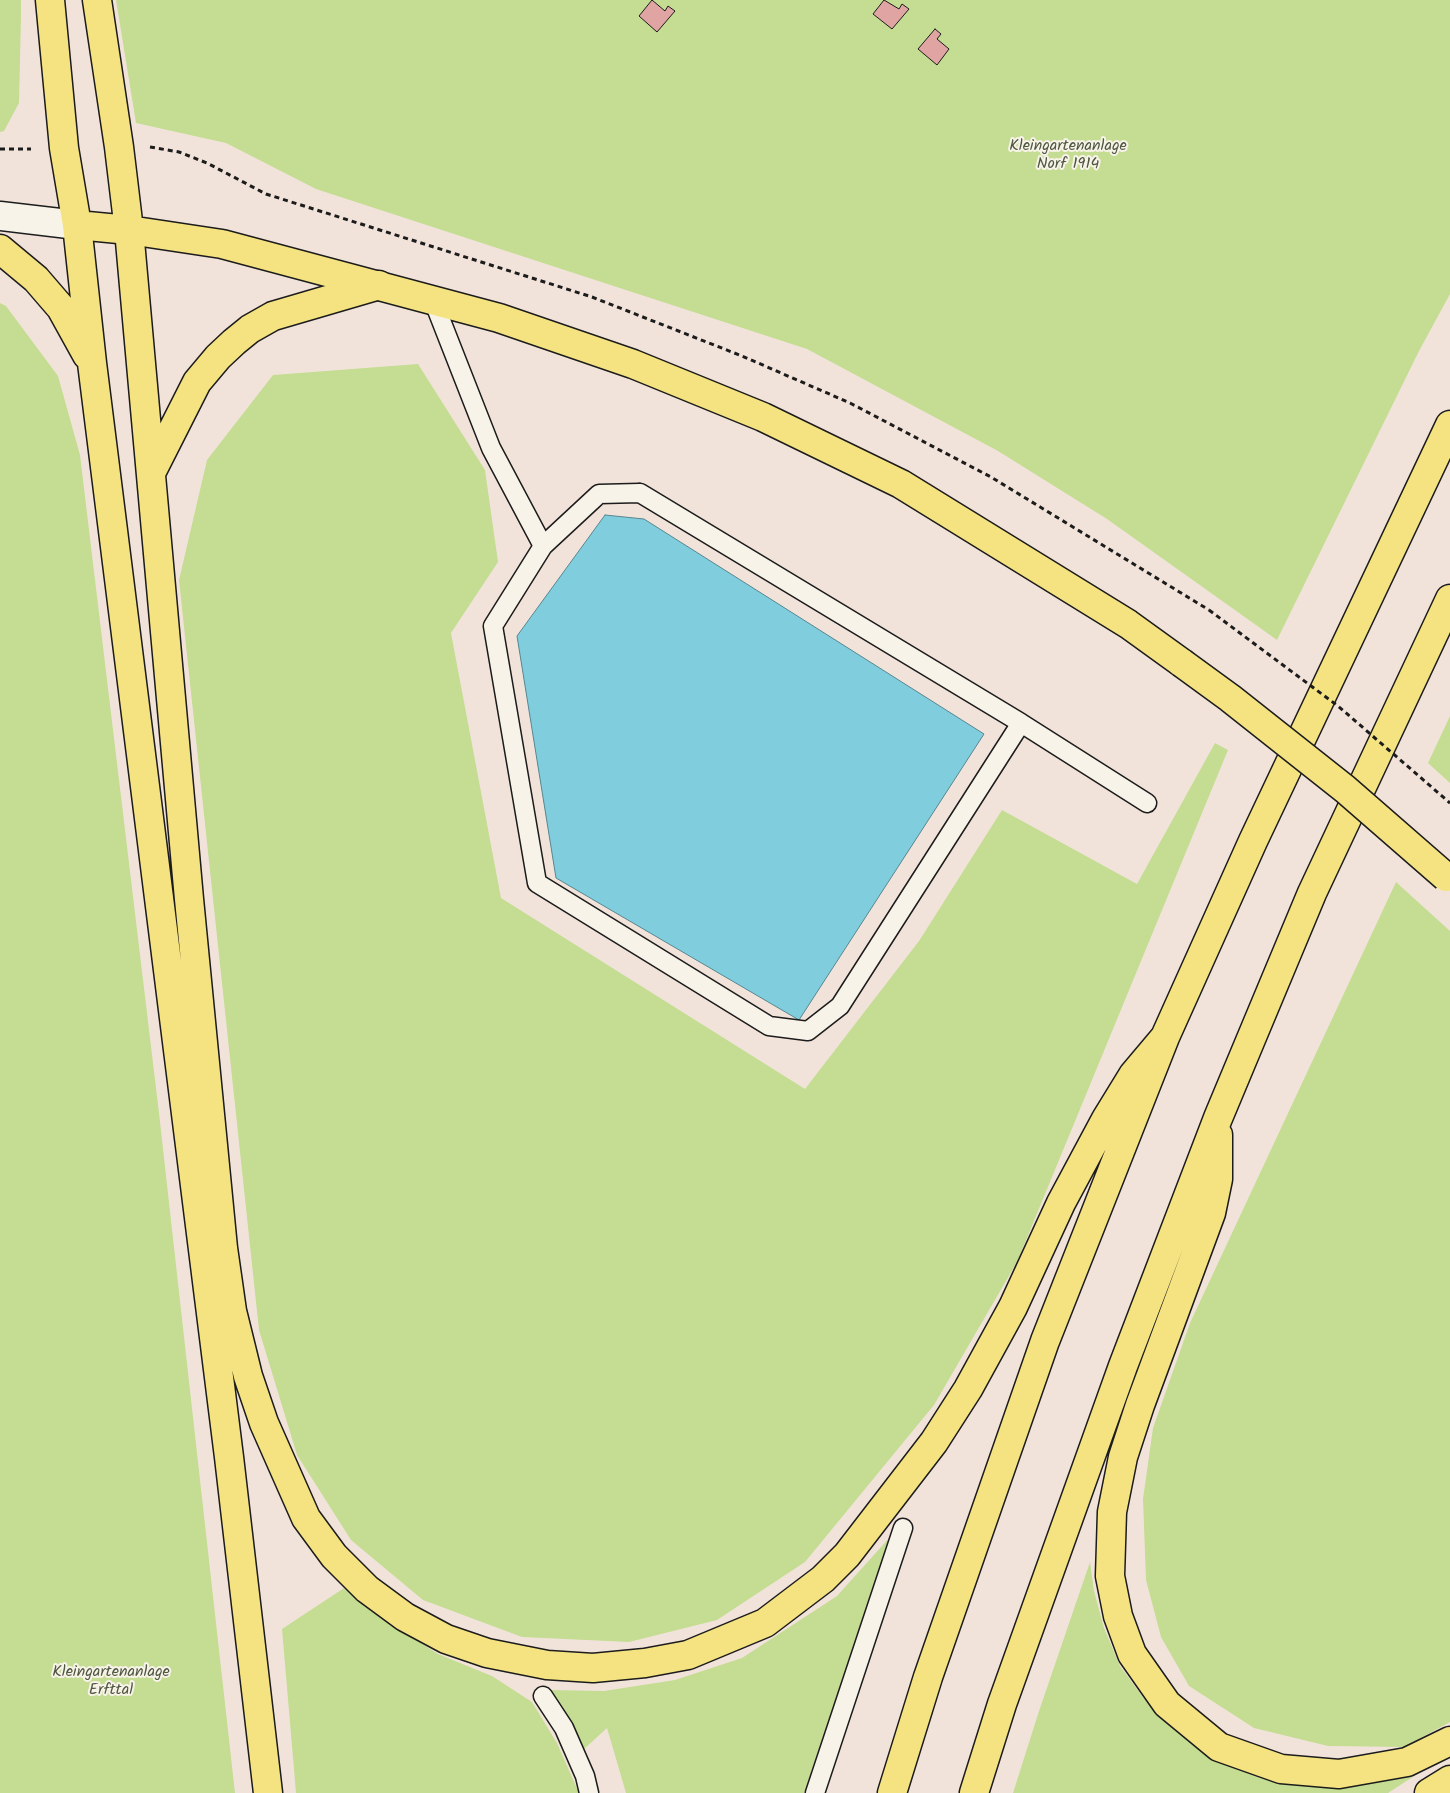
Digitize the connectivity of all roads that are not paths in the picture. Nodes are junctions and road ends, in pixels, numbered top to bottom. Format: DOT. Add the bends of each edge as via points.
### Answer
graph roads {
  1 [pos="50,0"];
  2 [pos="96,0"];
  3 [pos="0,216"];
  4 [pos="77,225"];
  5 [pos="129,230"];
  6 [pos="0,249"];
  7 [pos="379,285"];
  8 [pos="433,300"];
  9 [pos="92,363"];
  10 [pos="1450,425"];
  11 [pos="150,475"];
  12 [pos="543,546"];
  13 [pos="1450,599"];
  14 [pos="1021,724"];
  15 [pos="1147,803"];
  16 [pos="1448,878"];
  17 [pos="1165,1036"];
  18 [pos="1218,1118"];
  19 [pos="903,1528"];
  20 [pos="542,1696"];
  21 [pos="1450,1741"];
  22 [pos="1450,1780"];
  23 [pos="268,1793"];
  24 [pos="589,1793"];
  25 [pos="814,1793"];
  26 [pos="892,1793"];
  27 [pos="974,1793"];
  28 [pos="1429,1793"];
  1 -- 4 [label="main road" via="64,148"];
  2 -- 5 [label="main road"];
  3 -- 4 [label="main road"];
  4 -- 5 [label="main road"];
  4 -- 9 [label="main road"];
  5 -- 7 [label="main road" via="222,244"];
  5 -- 11 [label="main road"];
  6 -- 9 [label="main road" via="36,279 61,308"];
  7 -- 8 [label="main road"];
  7 -- 11 [label="main road" via="273,316 234,342 197,382"];
  8 -- 12 [label="lane" via="491,448"];
  8 -- 16 [label="main road, bridge" via="499,318 632,364 763,417 910,489 1128,624 1182,663 1345,789"];
  9 -- 23 [label="main road"];
  10 -- 17 [label="main road" via="1257,832"];
  11 -- 17 [label="main road" via="188,899 232,1311 264,1423 306,1518 334,1556 367,1589 405,1617 446,1639 487,1654 514,1661 593,1668 688,1655 764,1623 796,1600 847,1555 934,1442 968,1389 1012,1307 1061,1203 1106,1119 1133,1075"];
  12 -- 14 [label="lane" via="599,494 640,493"];
  12 -- 14 [label="lane" via="493,626 537,883 769,1026 808,1031 840,1006"];
  13 -- 18 [label="main road" via="1312,893"];
  14 -- 15 [label="lane"];
  17 -- 26 [label="main road" via="1045,1341 928,1677"];
  18 -- 21 [label="main road" via="1218,1179 1211,1214 1140,1405 1123,1457 1112,1512 1110,1576 1118,1616 1132,1654 1167,1704 1219,1747 1281,1769 1339,1774 1407,1762"];
  18 -- 27 [label="main road" via="1123,1366 1002,1704"];
  19 -- 25 [label="lane"];
  20 -- 24 [label="lane" via="564,1728"];
  22 -- 28 [label="main road"];
}
